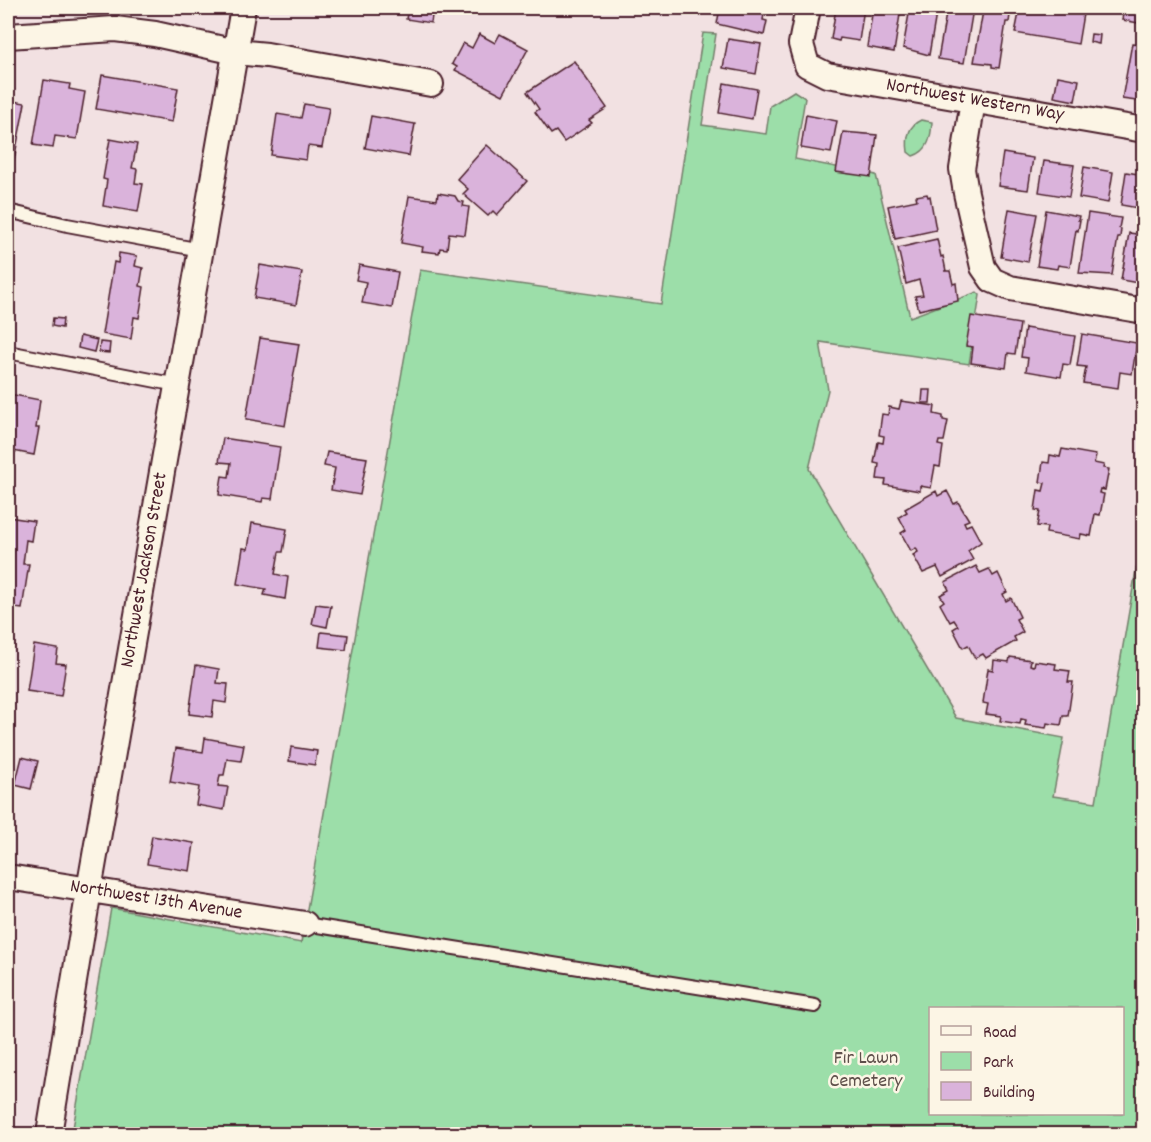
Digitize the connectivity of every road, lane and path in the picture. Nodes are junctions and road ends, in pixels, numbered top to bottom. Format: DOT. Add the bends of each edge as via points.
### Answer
graph roads {
  1 [pos="243,8"];
  2 [pos="808,8"];
  3 [pos="8,36"];
  4 [pos="236,52"];
  5 [pos="431,84"];
  6 [pos="973,101"];
  7 [pos="1143,130"];
  8 [pos="8,212"];
  9 [pos="201,250"];
  10 [pos="1143,311"];
  11 [pos="8,352"];
  12 [pos="177,385"];
  13 [pos="8,877"];
  14 [pos="89,890"];
  15 [pos="305,924"];
  16 [pos="815,1006"];
  17 [pos="49,1134"];
  1 -- 4 [label="street, Northwest Jackson Street"];
  2 -- 6 [label="street, Northwest Western Way" via="801,44 807,65 827,75"];
  3 -- 4 [label="street" via="116,29"];
  4 -- 5 [label="street"];
  4 -- 9 [label="street, Northwest Jackson Street"];
  6 -- 7 [label="street, Northwest Western Way"];
  6 -- 10 [label="street" via="962,169 983,267 992,280 1010,288"];
  8 -- 9 [label="lane"];
  9 -- 12 [label="street, Northwest Jackson Street"];
  11 -- 12 [label="lane"];
  12 -- 14 [label="street, Northwest Jackson Street"];
  13 -- 14 [label="street, Northwest 13th Avenue"];
  14 -- 15 [label="street, Northwest 13th Avenue"];
  14 -- 17 [label="street, Northwest Jackson Street"];
  15 -- 16 [label="lane"];
}
